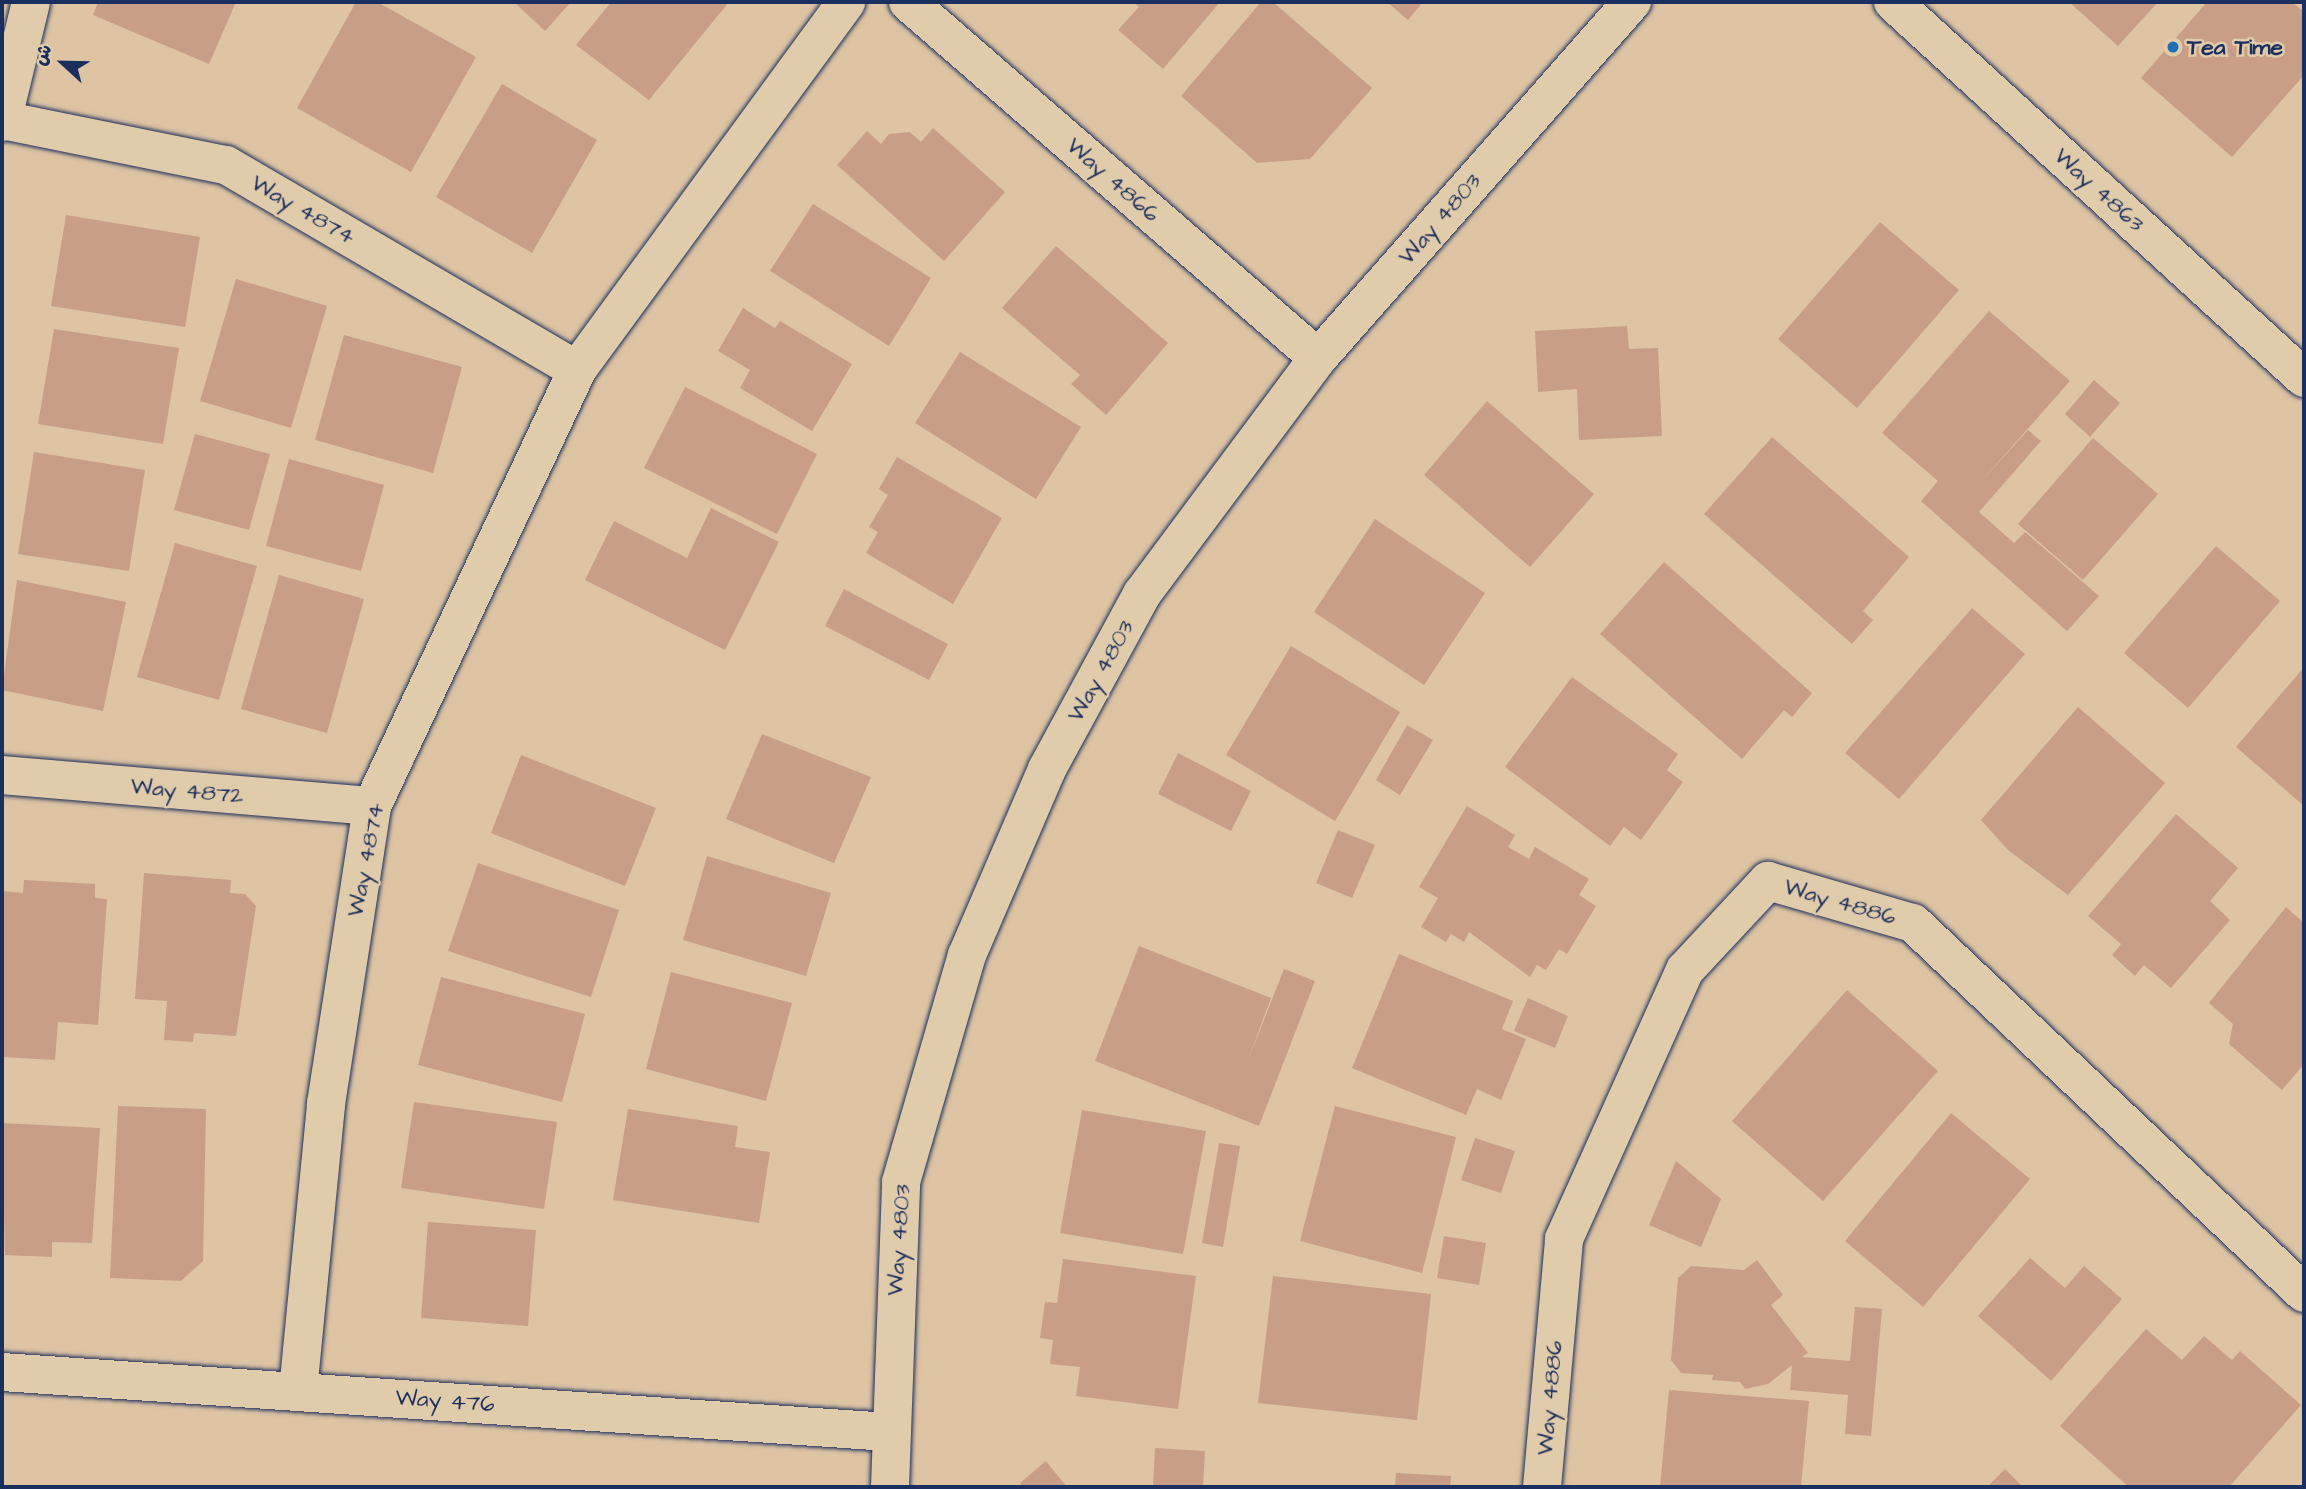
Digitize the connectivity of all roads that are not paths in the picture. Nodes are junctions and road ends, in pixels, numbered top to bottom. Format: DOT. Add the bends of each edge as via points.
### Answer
graph roads {
  1 [pos="31,2"];
  2 [pos="846,2"];
  3 [pos="908,2"];
  4 [pos="1632,2"];
  5 [pos="1893,2"];
  6 [pos="2,121"];
  7 [pos="1318,358"];
  8 [pos="577,370"];
  9 [pos="2304,379"];
  10 [pos="2,775"];
  11 [pos="372,806"];
  12 [pos="2304,1293"];
  13 [pos="2,1372"];
  14 [pos="299,1391"];
  15 [pos="888,1432"];
  16 [pos="890,1487"];
  17 [pos="1542,1487"];
  1 -- 6 [label="street"];
  2 -- 8 [label="street, Way 4874"];
  3 -- 7 [label="street, Way 4866"];
  4 -- 7 [label="street, Way 4803"];
  5 -- 9 [label="street, Way 4863"];
  6 -- 8 [label="street, Way 4874" via="226,165"];
  7 -- 15 [label="street, Way 4803" via="1143,594 1047,769 967,955 901,1182"];
  8 -- 11 [label="street, Way 4874"];
  10 -- 11 [label="street, Way 4872"];
  11 -- 14 [label="street, Way 4874" via="326,1104"];
  12 -- 17 [label="street, Way 4886" via="1913,923 1768,881 1685,970 1564,1239"];
  13 -- 14 [label="street, Way 476"];
  14 -- 15 [label="street, Way 476"];
  15 -- 16 [label="street, Way 4803"];
}
